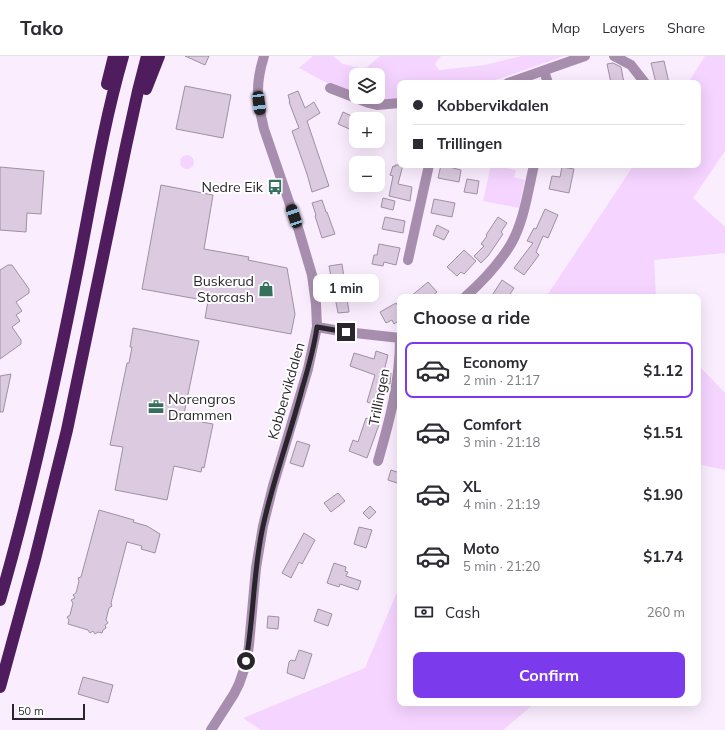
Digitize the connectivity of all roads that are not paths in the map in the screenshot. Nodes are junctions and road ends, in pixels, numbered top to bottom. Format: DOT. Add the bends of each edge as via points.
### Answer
graph roads {
  1 [pos="114,56"];
  2 [pos="123,56"];
  3 [pos="147,56"];
  4 [pos="159,56"];
  5 [pos="264,56"];
  6 [pos="585,56"];
  7 [pos="614,56"];
  8 [pos="544,71"];
  9 [pos="517,80"];
  10 [pos="547,80"];
  11 [pos="643,80"];
  12 [pos="330,88"];
  13 [pos="397,103"];
  14 [pos="108,115"];
  15 [pos="126,146"];
  16 [pos="428,168"];
  17 [pos="533,168"];
  18 [pos="408,260"];
  19 [pos="467,294"];
  20 [pos="317,327"];
  21 [pos="397,338"];
  22 [pos="397,382"];
  23 [pos="378,461"];
  24 [pos="0,600"];
  25 [pos="0,687"];
  26 [pos="211,730"];
  1 -- 14 [label="highway" via="103,99"];
  2 -- 14 [label="highway"];
  3 -- 15 [label="highway"];
  4 -- 15 [label="highway"];
  5 -- 20 [label="street, Kobbervikdalen" via="258,80 260,112 312,275"];
  6 -- 8 [label="street"];
  7 -- 11 [label="street" via="631,66"];
  8 -- 9 [label="street"];
  8 -- 10 [label="street"];
  12 -- 13 [label="street" via="373,104"];
  14 -- 24 [label="highway" via="44,427"];
  15 -- 25 [label="highway" via="67,430 36,559"];
  16 -- 18 [label="street"];
  17 -- 19 [label="street" via="523,213 511,243 498,262"];
  20 -- 21 [label="street, Trillingen"];
  20 -- 26 [label="street, Kobbervikdalen" via="308,369 263,526 246,661 234,694"];
  22 -- 23 [label="street, Trillingen" via="395,399"];
}
